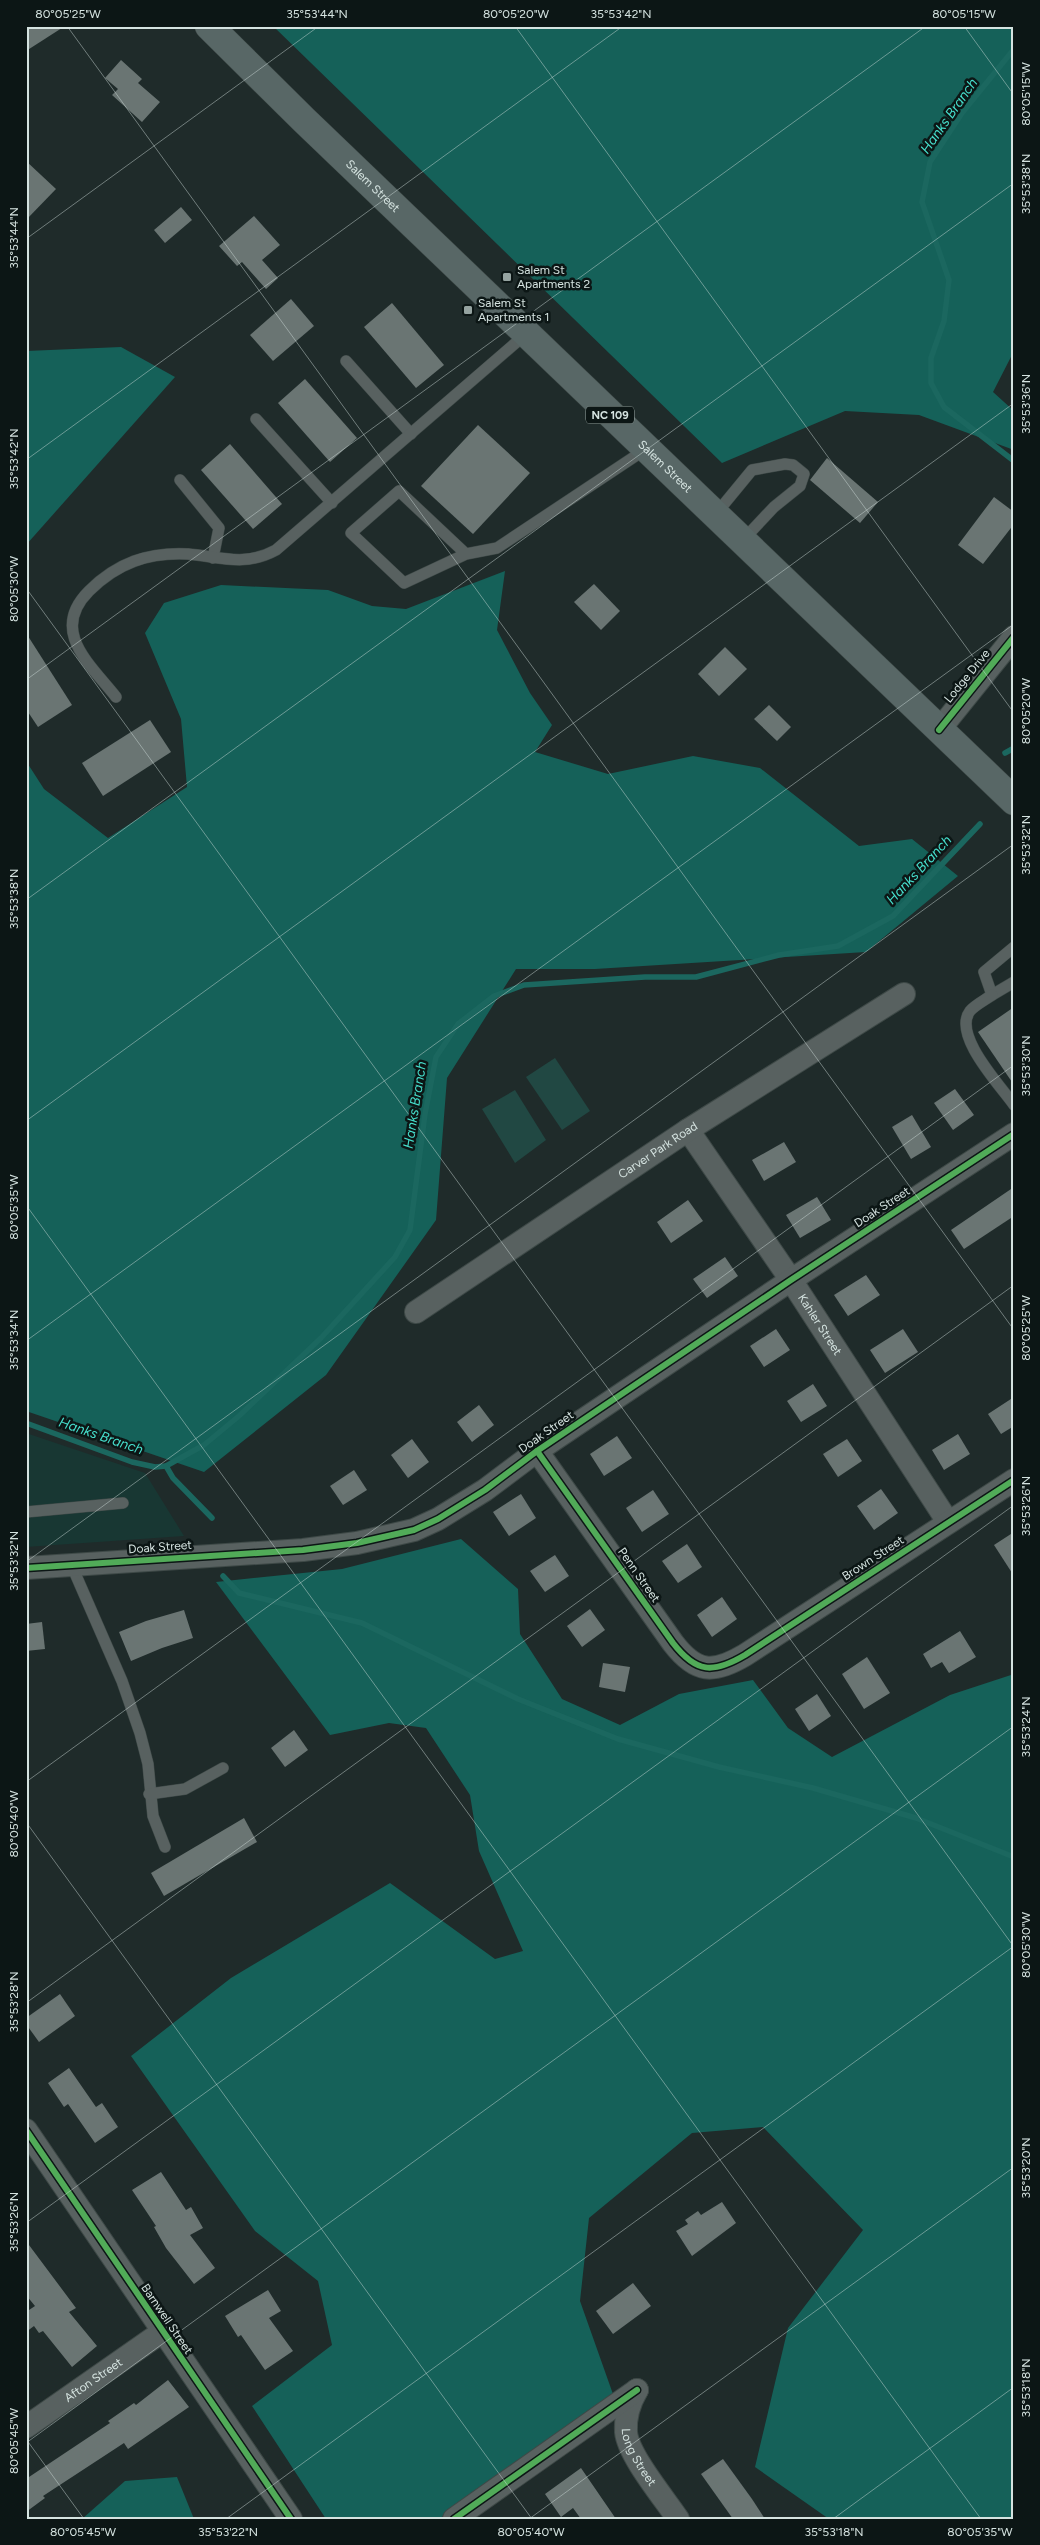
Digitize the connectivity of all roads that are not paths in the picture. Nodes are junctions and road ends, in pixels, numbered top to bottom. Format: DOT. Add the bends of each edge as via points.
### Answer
graph roads {
  1 [pos="210,26"];
  2 [pos="526,334"];
  3 [pos="346,361"];
  4 [pos="256,419"];
  5 [pos="411,434"];
  6 [pos="646,450"];
  7 [pos="180,480"];
  8 [pos="332,503"];
  9 [pos="715,515"];
  10 [pos="742,541"];
  11 [pos="466,554"];
  12 [pos="214,558"];
  13 [pos="1014,637"];
  14 [pos="116,697"];
  15 [pos="939,730"];
  16 [pos="1014,801"];
  17 [pos="1014,947"];
  18 [pos="1014,982"];
  19 [pos="904,994"];
  20 [pos="992,995"];
  21 [pos="1013,1103"];
  22 [pos="688,1130"];
  23 [pos="1014,1134"];
  24 [pos="790,1280"];
  25 [pos="416,1312"];
  26 [pos="537,1451"];
  27 [pos="1014,1480"];
  28 [pos="123,1503"];
  29 [pos="28,1511"];
  30 [pos="948,1522"];
  31 [pos="71,1564"];
  32 [pos="26,1568"];
  33 [pos="745,1656"];
  34 [pos="224,1768"];
  35 [pos="149,1794"];
  36 [pos="165,1847"];
  37 [pos="26,2130"];
  38 [pos="162,2332"];
  39 [pos="26,2427"];
  40 [pos="291,2519"];
  41 [pos="454,2519"];
  42 [pos="678,2519"];
  1 -- 2 [label="main road, Salem Street / NC 109"];
  2 -- 5 [label="lane"];
  2 -- 6 [label="main road, Salem Street / NC 109"];
  3 -- 5 [label="lane"];
  4 -- 8 [label="lane"];
  5 -- 8 [label="lane"];
  6 -- 9 [label="main road, Salem Street / NC 109"];
  6 -- 11 [label="lane" via="497,548"];
  7 -- 12 [label="lane" via="219,528"];
  8 -- 12 [label="lane" via="262,558 241,561"];
  9 -- 10 [label="main road, Salem Street / NC 109"];
  9 -- 10 [label="lane" via="752,470 785,464 793,465 804,474 800,486 774,507"];
  10 -- 15 [label="main road, Salem Street / NC 109"];
  11 -- 11 [label="lane" via="399,491 351,534 404,583"];
  12 -- 14 [label="lane" via="154,554 125,563 102,578 79,602 72,619 71,633 79,650"];
  13 -- 15 [label="street, Lodge Drive"];
  15 -- 16 [label="main road, Salem Street / NC 109"];
  17 -- 20 [label="lane" via="984,972"];
  18 -- 20 [label="lane"];
  19 -- 22 [label="street, Carver Park Road"];
  20 -- 21 [label="lane" via="970,1011 966,1033 971,1045"];
  22 -- 24 [label="street, Kahler Street"];
  22 -- 25 [label="street, Carver Park Road"];
  23 -- 24 [label="street, Doak Street"];
  24 -- 26 [label="street, Doak Street"];
  24 -- 30 [label="street, Kahler Street"];
  26 -- 31 [label="street, Doak Street" via="485,1490 438,1519 386,1538 303,1550"];
  26 -- 33 [label="street, Penn Street" via="684,1656 705,1668 718,1668"];
  27 -- 30 [label="street, Brown Street"];
  28 -- 29 [label="lane"];
  30 -- 33 [label="street, Brown Street"];
  31 -- 32 [label="street, Doak Street"];
  31 -- 35 [label="lane" via="122,1681 148,1764"];
  34 -- 35 [label="lane" via="185,1789"];
  35 -- 36 [label="lane" via="153,1816"];
  37 -- 38 [label="street, Barnwell Street"];
  38 -- 39 [label="street, Afton Street"];
  38 -- 40 [label="street, Barnwell Street"];
  41 -- 42 [label="street, Long Street" via="636,2390 627,2418 630,2446"];
}
